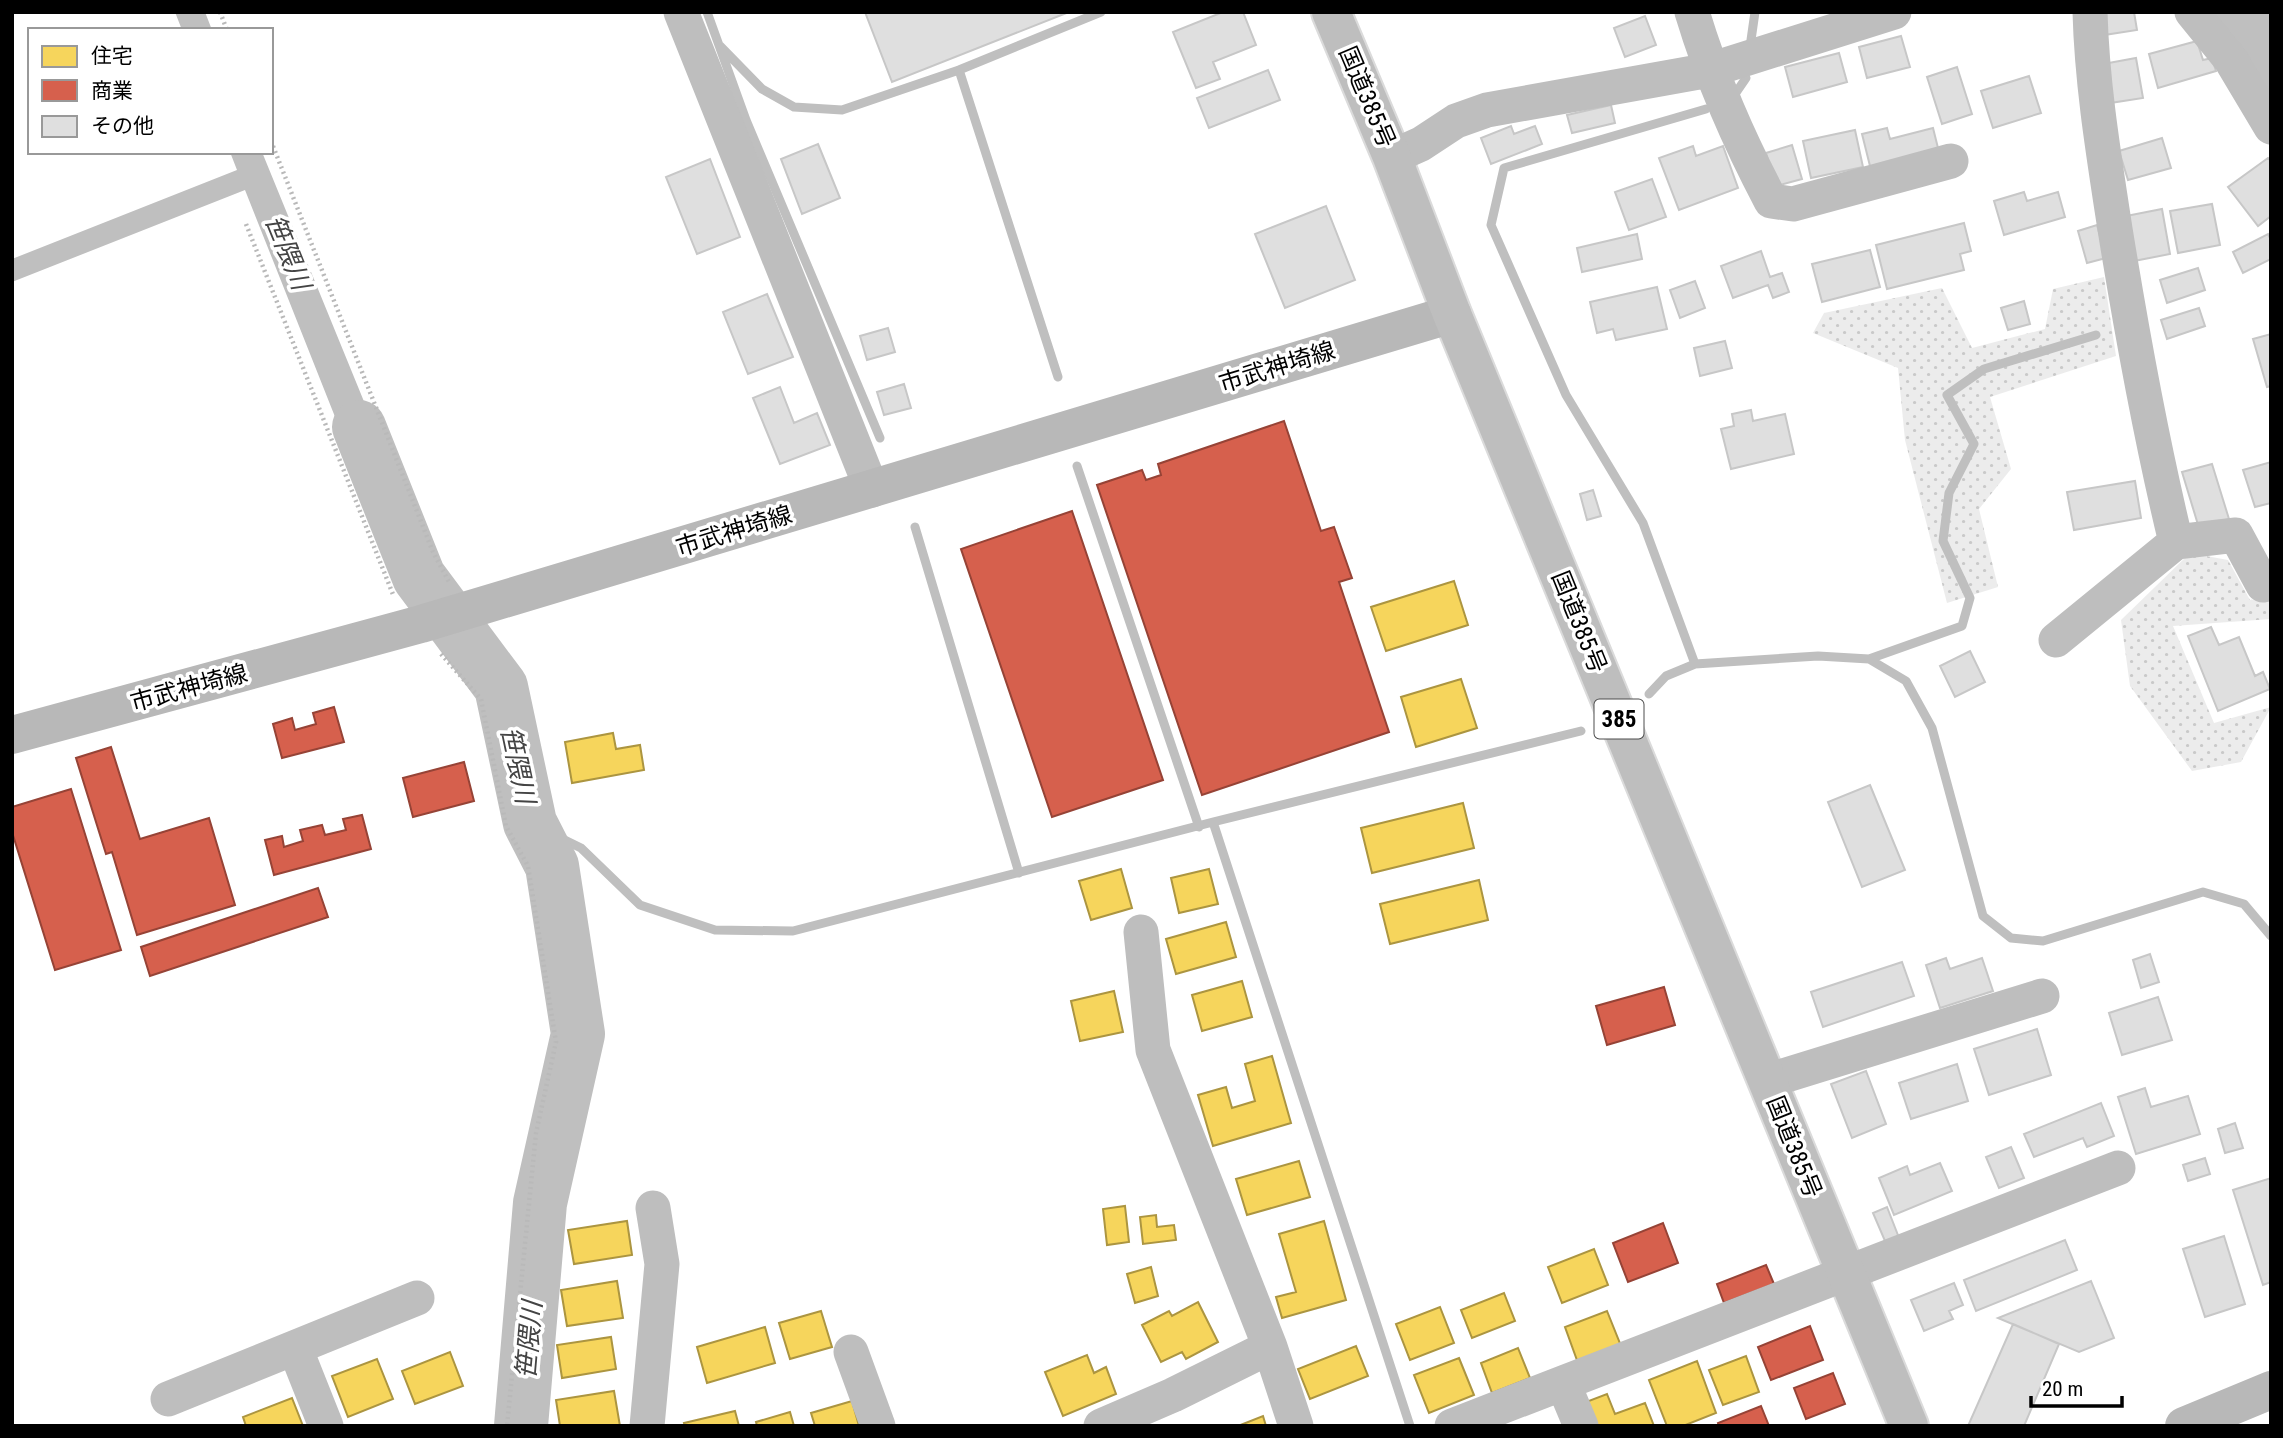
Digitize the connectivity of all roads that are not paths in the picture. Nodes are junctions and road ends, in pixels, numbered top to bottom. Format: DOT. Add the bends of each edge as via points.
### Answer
graph roads {
  1 [pos="681,12"];
  2 [pos="1331,12"];
  3 [pos="1692,12"];
  4 [pos="1894,12"];
  5 [pos="2090,12"];
  6 [pos="2192,12"];
  7 [pos="1710,70"];
  8 [pos="2271,127"];
  9 [pos="1392,158"];
  10 [pos="1951,161"];
  11 [pos="1452,314"];
  12 [pos="872,490"];
  13 [pos="2176,542"];
  14 [pos="2271,583"];
  15 [pos="2056,640"];
  16 [pos="12,735"];
  17 [pos="1141,932"];
  18 [pos="2042,996"];
  19 [pos="1767,1081"];
  20 [pos="2118,1168"];
  21 [pos="653,1208"];
  22 [pos="1846,1274"];
  23 [pos="417,1298"];
  24 [pos="1270,1347"];
  25 [pos="295,1348"];
  26 [pos="851,1352"];
  27 [pos="1563,1383"];
  28 [pos="2271,1390"];
  29 [pos="168,1399"];
  30 [pos="326,1426"];
  31 [pos="647,1426"];
  32 [pos="878,1426"];
  33 [pos="1101,1426"];
  34 [pos="1296,1426"];
  35 [pos="1452,1426"];
  36 [pos="1581,1426"];
  37 [pos="1909,1426"];
  38 [pos="2184,1426"];
  1 -- 12 [label="street"];
  2 -- 9 [label="highway, 国道385号 / 385"];
  3 -- 7 [label="street"];
  4 -- 7 [label="street"];
  5 -- 13 [label="street" via="2099,123 2123,280 2158,471"];
  6 -- 8 [label="street" via="2231,60"];
  7 -- 9 [label="street" via="1487,110 1455,121"];
  7 -- 10 [label="street" via="1770,201 1793,204"];
  9 -- 11 [label="highway, 国道385号 / 385"];
  11 -- 12 [label="main road, 市武神埼線"];
  11 -- 19 [label="highway, 国道385号 / 385"];
  12 -- 16 [label="main road, 市武神埼線" via="468,611"];
  13 -- 14 [label="street" via="2236,535 2263,585"];
  13 -- 15 [label="street"];
  17 -- 24 [label="street" via="1153,1050"];
  18 -- 19 [label="street"];
  19 -- 22 [label="highway, 国道385号 / 385"];
  20 -- 22 [label="street"];
  21 -- 31 [label="street" via="663,1264"];
  22 -- 27 [label="street"];
  22 -- 37 [label="highway, 国道385号 / 385"];
  23 -- 25 [label="street"];
  24 -- 33 [label="street"];
  24 -- 34 [label="street"];
  25 -- 29 [label="street"];
  25 -- 30 [label="street"];
  26 -- 32 [label="street"];
  27 -- 35 [label="street"];
  27 -- 36 [label="street"];
  28 -- 38 [label="main road"];
}
